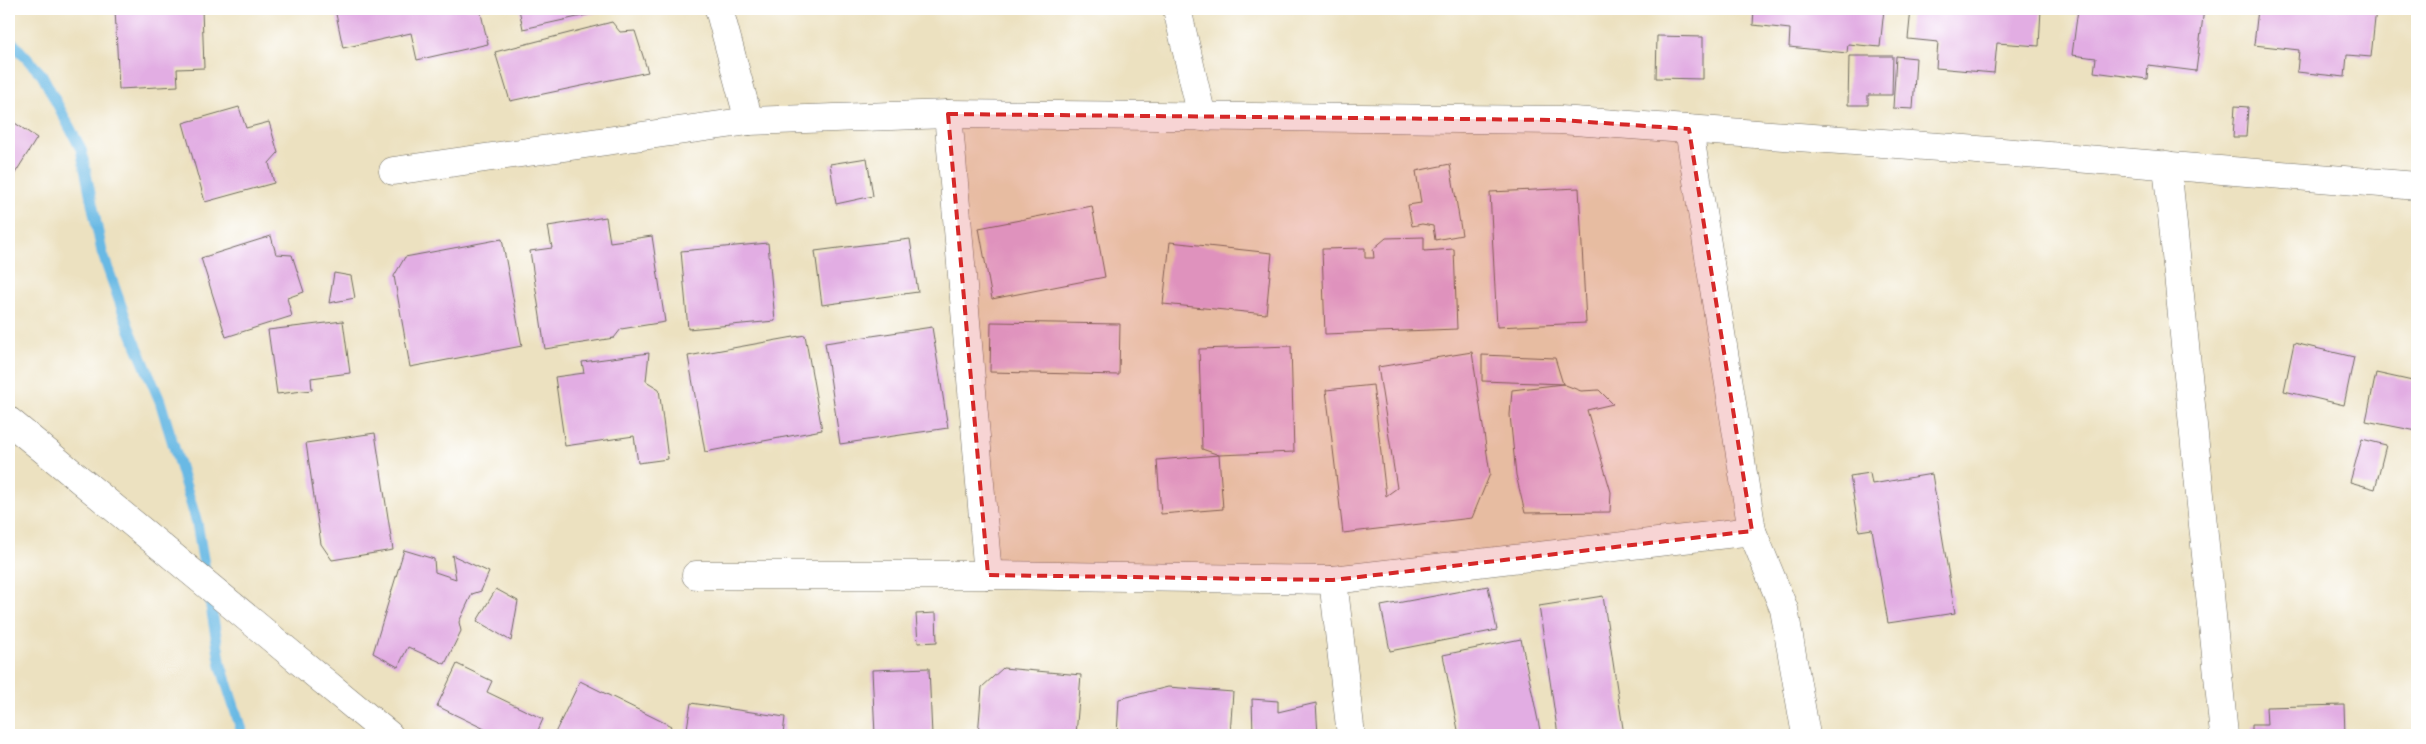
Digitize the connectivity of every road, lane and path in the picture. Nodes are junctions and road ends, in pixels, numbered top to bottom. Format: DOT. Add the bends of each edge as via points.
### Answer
graph roads {
  1 [pos="719,9"];
  2 [pos="1177,9"];
  3 [pos="948,114"];
  4 [pos="1202,117"];
  5 [pos="749,121"];
  6 [pos="1689,130"];
  7 [pos="2167,165"];
  8 [pos="393,171"];
  9 [pos="2417,186"];
  10 [pos="9,421"];
  11 [pos="1752,531"];
  12 [pos="696,575"];
  13 [pos="988,575"];
  14 [pos="1333,580"];
  15 [pos="389,735"];
  16 [pos="1351,735"];
  17 [pos="1806,735"];
  18 [pos="2224,735"];
  1 -- 5 [label="street"];
  2 -- 4 [label="street"];
  3 -- 4 [label="street"];
  3 -- 5 [label="street"];
  3 -- 13 [label="street"];
  4 -- 6 [label="street" via="1560,120"];
  5 -- 8 [label="street"];
  6 -- 7 [label="street"];
  6 -- 11 [label="street"];
  7 -- 9 [label="street"];
  7 -- 18 [label="street"];
  10 -- 15 [label="street"];
  11 -- 14 [label="street"];
  11 -- 17 [label="street" via="1784,609"];
  12 -- 13 [label="street"];
  13 -- 14 [label="street"];
  14 -- 16 [label="street"];
}
